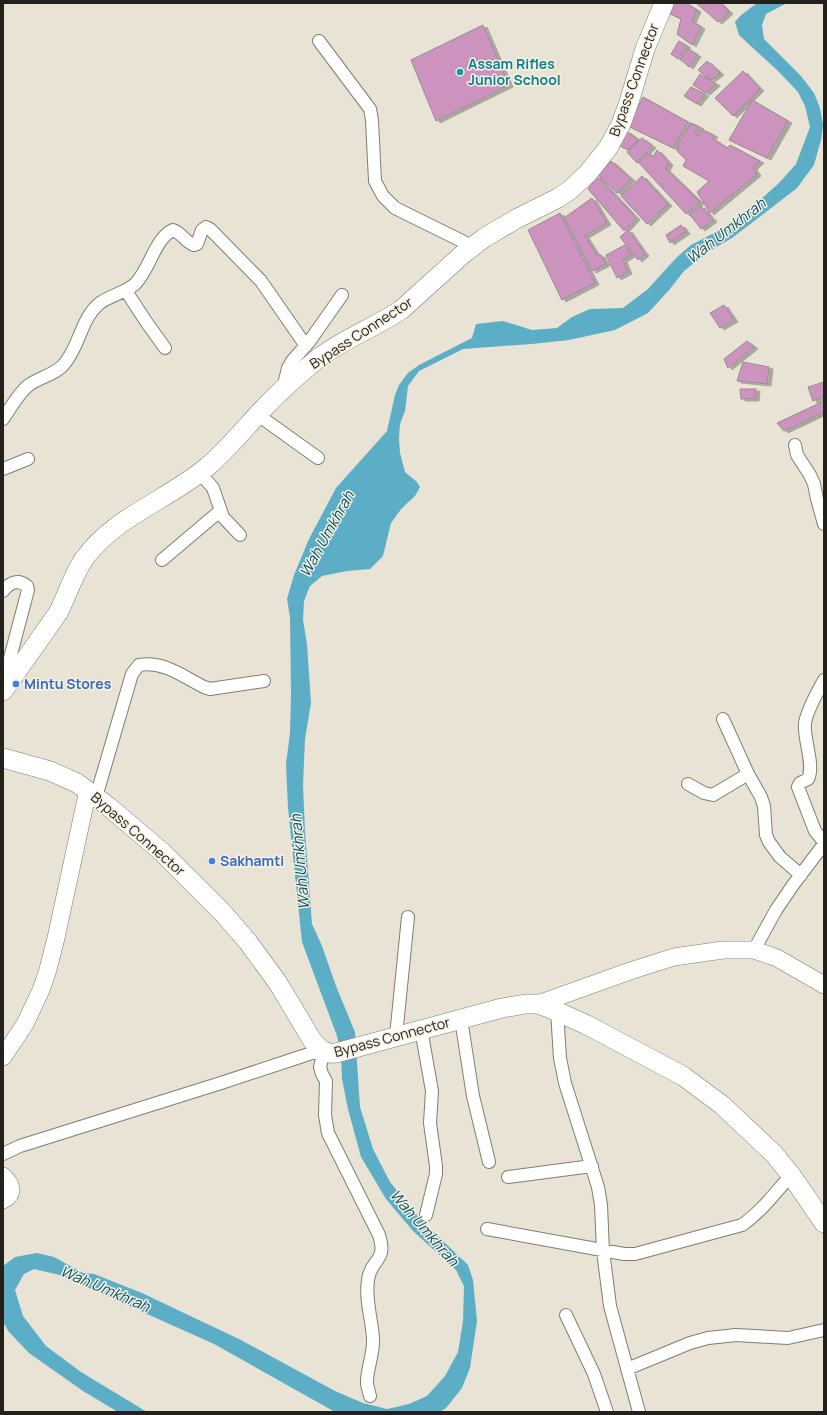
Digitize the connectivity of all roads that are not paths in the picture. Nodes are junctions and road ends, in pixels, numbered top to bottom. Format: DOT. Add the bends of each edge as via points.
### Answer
graph roads {
  1 [pos="664,3"];
  2 [pos="319,42"];
  3 [pos="472,246"];
  4 [pos="126,291"];
  5 [pos="342,295"];
  6 [pos="306,346"];
  7 [pos="165,348"];
  8 [pos="283,389"];
  9 [pos="258,415"];
  10 [pos="3,419"];
  11 [pos="795,445"];
  12 [pos="318,458"];
  13 [pos="28,459"];
  14 [pos="3,468"];
  15 [pos="200,473"];
  16 [pos="220,511"];
  17 [pos="824,524"];
  18 [pos="240,535"];
  19 [pos="162,560"];
  20 [pos="3,591"];
  21 [pos="824,680"];
  22 [pos="264,681"];
  23 [pos="6,686"];
  24 [pos="724,719"];
  25 [pos="5,759"];
  26 [pos="748,774"];
  27 [pos="688,784"];
  28 [pos="92,793"];
  29 [pos="824,843"];
  30 [pos="800,875"];
  31 [pos="408,917"];
  32 [pos="754,950"];
  33 [pos="824,985"];
  34 [pos="538,1004"];
  35 [pos="557,1011"];
  36 [pos="461,1019"];
  37 [pos="422,1030"];
  38 [pos="396,1036"];
  39 [pos="328,1052"];
  40 [pos="3,1057"];
  41 [pos="3,1154"];
  42 [pos="489,1162"];
  43 [pos="592,1166"];
  44 [pos="791,1175"];
  45 [pos="3,1176"];
  46 [pos="508,1177"];
  47 [pos="3,1200"];
  48 [pos="426,1215"];
  49 [pos="824,1223"];
  50 [pos="487,1229"];
  51 [pos="604,1251"];
  52 [pos="566,1314"];
  53 [pos="824,1330"];
  54 [pos="627,1369"];
  55 [pos="370,1396"];
  56 [pos="607,1412"];
  57 [pos="639,1412"];
  1 -- 3 [label="main road, Bypass Connector" via="645,49 621,124 608,148 580,181 558,198 500,228"];
  2 -- 3 [label="street" via="370,108 376,181 383,196 395,208"];
  3 -- 8 [label="main road, Bypass Connector" via="401,310 339,344"];
  4 -- 6 [label="street" via="142,276 166,233 173,230 180,232 194,245 206,227 261,281"];
  4 -- 7 [label="street"];
  4 -- 10 [label="street" via="100,303 91,312 66,363 24,389"];
  5 -- 6 [label="street"];
  6 -- 8 [label="street" via="288,368"];
  8 -- 9 [label="main road, Bypass Connector"];
  9 -- 12 [label="street"];
  9 -- 15 [label="main road, Bypass Connector"];
  11 -- 17 [label="street" via="797,455 814,484"];
  13 -- 14 [label="street"];
  15 -- 16 [label="street" via="213,488"];
  15 -- 23 [label="main road, Bypass Connector" via="121,522 94,547 78,568 58,613"];
  16 -- 18 [label="street"];
  16 -- 19 [label="street"];
  20 -- 23 [label="street" via="12,583 20,582 28,586 10,658"];
  21 -- 29 [label="street" via="805,724 809,775 798,787 815,831"];
  22 -- 28 [label="street" via="210,689 164,666 149,663 139,665 132,674"];
  24 -- 26 [label="street"];
  25 -- 28 [label="main road, Bypass Connector" via="61,775"];
  26 -- 27 [label="street" via="714,795 704,793"];
  26 -- 30 [label="street" via="764,806 769,842 780,857"];
  28 -- 39 [label="main road, Bypass Connector" via="162,852 223,913 278,983 306,1030"];
  28 -- 40 [label="street" via="47,973 25,1024"];
  29 -- 30 [label="street"];
  30 -- 32 [label="street" via="776,910"];
  31 -- 38 [label="street"];
  32 -- 33 [label="street" via="777,958"];
  32 -- 34 [label="street" via="723,950 674,957"];
  34 -- 35 [label="main road, Bypass Connector"];
  34 -- 36 [label="main road, Bypass Connector" via="502,1008"];
  35 -- 43 [label="street" via="560,1058 565,1083"];
  35 -- 44 [label="main road, Bypass Connector" via="575,1018 693,1083 717,1100 755,1135"];
  36 -- 37 [label="main road, Bypass Connector"];
  36 -- 42 [label="street" via="473,1096"];
  37 -- 38 [label="main road, Bypass Connector"];
  37 -- 48 [label="street" via="432,1091 430,1123 436,1174"];
  38 -- 39 [label="main road, Bypass Connector"];
  39 -- 41 [label="street" via="20,1146"];
  39 -- 55 [label="street" via="320,1067 326,1081 325,1115 328,1133 383,1246 381,1256 370,1272 366,1297 373,1338 373,1354 367,1384"];
  43 -- 46 [label="street"];
  43 -- 51 [label="street" via="601,1205"];
  44 -- 49 [label="main road, Bypass Connector"];
  44 -- 51 [label="street" via="750,1220 742,1225 635,1254"];
  45 -- 47 [label="street" via="11,1185 7,1198"];
  50 -- 51 [label="street"];
  51 -- 54 [label="street" via="610,1306"];
  52 -- 56 [label="street" via="594,1374"];
  53 -- 54 [label="street" via="788,1338 736,1335 708,1338"];
  54 -- 57 [label="street"];
}
